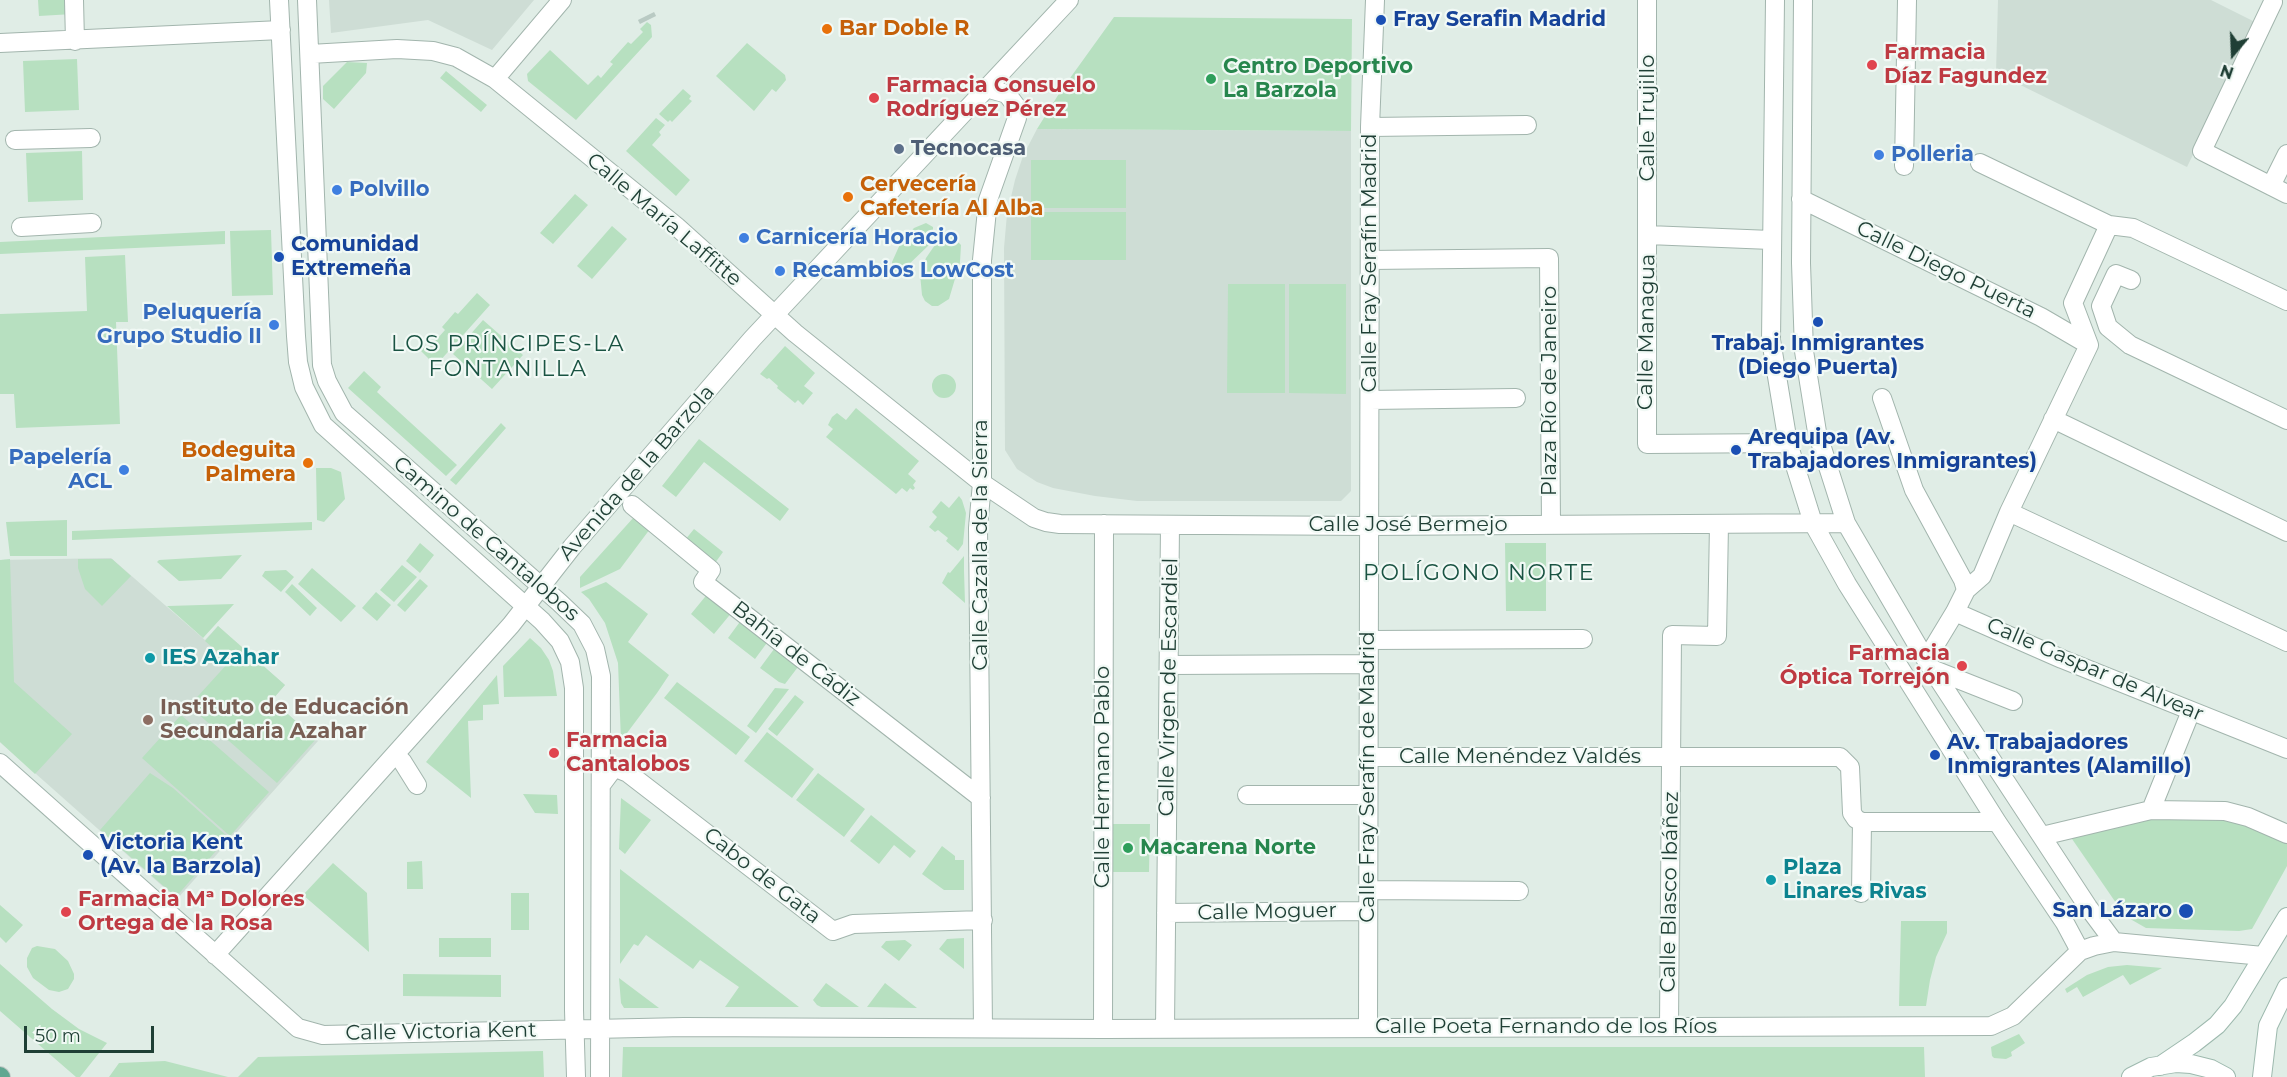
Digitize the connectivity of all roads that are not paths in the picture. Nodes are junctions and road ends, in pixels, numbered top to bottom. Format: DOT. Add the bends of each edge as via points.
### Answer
graph roads {
  1 [pos="74,0"];
  2 [pos="279,0"];
  3 [pos="307,0"];
  4 [pos="562,0"];
  5 [pos="1070,0"];
  6 [pos="1375,0"];
  7 [pos="1647,0"];
  8 [pos="1775,0"];
  9 [pos="1803,0"];
  10 [pos="1907,0"];
  11 [pos="2277,4"];
  12 [pos="280,30"];
  13 [pos="75,41"];
  14 [pos="0,43"];
  15 [pos="310,54"];
  16 [pos="495,79"];
  17 [pos="986,88"];
  18 [pos="1527,125"];
  19 [pos="1370,127"];
  20 [pos="91,138"];
  21 [pos="15,140"];
  22 [pos="2287,153"];
  23 [pos="1980,163"];
  24 [pos="1904,166"];
  25 [pos="2279,190"];
  26 [pos="1801,199"];
  27 [pos="92,223"];
  28 [pos="2109,225"];
  29 [pos="21,227"];
  30 [pos="1648,236"];
  31 [pos="1771,240"];
  32 [pos="1370,260"];
  33 [pos="2131,280"];
  34 [pos="2287,301"];
  35 [pos="774,315"];
  36 [pos="2089,345"];
  37 [pos="1516,398"];
  38 [pos="1882,398"];
  39 [pos="1370,400"];
  40 [pos="2054,419"];
  41 [pos="2287,420"];
  42 [pos="1788,442"];
  43 [pos="982,483"];
  44 [pos="632,505"];
  45 [pos="2009,512"];
  46 [pos="1813,523"];
  47 [pos="1846,523"];
  48 [pos="1104,524"];
  49 [pos="1719,524"];
  50 [pos="1170,525"];
  51 [pos="1551,525"];
  52 [pos="1368,526"];
  53 [pos="2287,532"];
  54 [pos="540,586"];
  55 [pos="1966,590"];
  56 [pos="526,606"];
  57 [pos="1955,612"];
  58 [pos="1582,639"];
  59 [pos="1368,640"];
  60 [pos="2287,642"];
  61 [pos="1368,664"];
  62 [pos="1929,664"];
  63 [pos="1169,665"];
  64 [pos="2013,701"];
  65 [pos="2191,711"];
  66 [pos="2287,749"];
  67 [pos="1368,757"];
  68 [pos="1671,757"];
  69 [pos="402,761"];
  70 [pos="0,764"];
  71 [pos="417,785"];
  72 [pos="601,785"];
  73 [pos="1248,795"];
  74 [pos="1368,795"];
  75 [pos="981,798"];
  76 [pos="2151,810"];
  77 [pos="1862,822"];
  78 [pos="1997,822"];
  79 [pos="2287,834"];
  80 [pos="2042,836"];
  81 [pos="1368,890"];
  82 [pos="1519,891"];
  83 [pos="1861,893"];
  84 [pos="1368,911"];
  85 [pos="1166,913"];
  86 [pos="2287,916"];
  87 [pos="983,920"];
  88 [pos="2114,942"];
  89 [pos="2080,951"];
  90 [pos="215,955"];
  91 [pos="2263,956"];
  92 [pos="2287,987"];
  93 [pos="1669,1026"];
  94 [pos="600,1028"];
  95 [pos="982,1028"];
  96 [pos="1368,1028"];
  97 [pos="574,1029"];
  98 [pos="1103,1029"];
  99 [pos="1165,1029"];
  100 [pos="2160,1066"];
  101 [pos="576,1077"];
  102 [pos="600,1077"];
  103 [pos="2131,1077"];
  104 [pos="2226,1077"];
  105 [pos="2262,1077"];
  1 -- 13 [label="street"];
  2 -- 12 [label="street, Camino de Cantalobos"];
  3 -- 15 [label="street, Camino de Cantalobos"];
  4 -- 16 [label="street"];
  5 -- 17 [label="street, Avenida de la Barzola"];
  6 -- 19 [label="street, Calle Fray Serafín Madrid"];
  7 -- 30 [label="street, Calle Trujillo"];
  8 -- 31 [label="street"];
  9 -- 26 [label="street"];
  10 -- 24 [label="street"];
  11 -- 25 [label="street" via="2202,151"];
  12 -- 13 [label="street"];
  12 -- 56 [label="street, Camino de Cantalobos" via="298,362 304,387 323,425"];
  13 -- 14 [label="street"];
  15 -- 16 [label="street, Calle María Laffitte" via="433,51 456,57"];
  15 -- 54 [label="street, Camino de Cantalobos" via="322,365 335,400 344,413"];
  16 -- 35 [label="street, Calle María Laffitte" via="676,226"];
  17 -- 35 [label="street, Avenida de la Barzola"];
  17 -- 43 [label="street, Calle Cazalla de la Sierra" via="1007,94 1016,106 1017,118 988,200 983,250"];
  18 -- 19 [label="street"];
  19 -- 32 [label="street, Calle Fray Serafín Madrid"];
  20 -- 21 [label="street"];
  22 -- 25 [label="street"];
  23 -- 28 [label="street"];
  26 -- 36 [label="street, Calle Diego Puerta" via="2041,317"];
  26 -- 47 [label="street" via="1804,351 1817,432"];
  27 -- 29 [label="street"];
  28 -- 34 [label="street" via="2133,228"];
  28 -- 36 [label="street" via="2073,303"];
  30 -- 31 [label="street, Calle Managua"];
  30 -- 42 [label="street, Calle Managua" via="1647,444"];
  31 -- 42 [label="street" via="1771,340"];
  32 -- 39 [label="street, Calle Fray Serafín Madrid"];
  32 -- 51 [label="street, Plaza Río de Janeiro" via="1549,258"];
  33 -- 41 [label="street" via="2116,274 2101,306 2108,327 2130,345"];
  35 -- 43 [label="street, Calle María Laffitte"];
  35 -- 54 [label="street, Avenida de la Barzola"];
  36 -- 40 [label="street"];
  37 -- 39 [label="street"];
  38 -- 55 [label="street" via="1914,490"];
  39 -- 52 [label="street, Calle Fray Serafín Madrid"];
  40 -- 45 [label="street"];
  40 -- 53 [label="street"];
  42 -- 46 [label="street"];
  43 -- 48 [label="street, Calle José Bermejo" via="1034,518 1060,524"];
  43 -- 75 [label="street, Calle Cazalla de la Sierra" via="978,528"];
  44 -- 75 [label="street, Bahía de Cádiz" via="711,570 703,582"];
  45 -- 55 [label="street" via="1982,576"];
  45 -- 60 [label="street"];
  46 -- 47 [label="street, Calle José Bermejo"];
  46 -- 49 [label="street, Calle José Bermejo"];
  46 -- 78 [label="street" via="1847,584"];
  47 -- 62 [label="street"];
  48 -- 50 [label="street, Calle José Bermejo"];
  48 -- 98 [label="street, Calle Hermano Pablo"];
  49 -- 51 [label="street, Calle José Bermejo"];
  49 -- 68 [label="street, Calle Blasco Ibáñez" via="1717,636 1672,635"];
  50 -- 52 [label="street, Calle José Bermejo"];
  50 -- 63 [label="street, Calle Virgen de Escardiel"];
  51 -- 52 [label="street, Calle José Bermejo"];
  52 -- 59 [label="street, Calle Fray Serafín de Madrid"];
  54 -- 56 [label="street, Avenida de la Barzola"];
  54 -- 72 [label="street, Camino de Cantalobos" via="582,624 595,649 601,676"];
  55 -- 57 [label="street"];
  56 -- 90 [label="street, Avenida de la Barzola"];
  56 -- 97 [label="street, Camino de Cantalobos" via="560,641 570,662 574,688"];
  57 -- 62 [label="street"];
  57 -- 65 [label="street, Calle Gaspar de Alvear"];
  58 -- 59 [label="street"];
  59 -- 61 [label="street, Calle Fray Serafín de Madrid"];
  61 -- 63 [label="street"];
  61 -- 67 [label="street, Calle Fray Serafín de Madrid"];
  62 -- 64 [label="street"];
  62 -- 80 [label="street"];
  63 -- 85 [label="street, Calle Virgen de Escardiel"];
  65 -- 66 [label="street, Calle Gaspar de Alvear"];
  65 -- 76 [label="street"];
  67 -- 68 [label="street, Calle Menéndez Valdés"];
  67 -- 74 [label="street, Calle Fray Serafín de Madrid"];
  68 -- 77 [label="street, Calle Menéndez Valdés" via="1840,757 1850,767 1852,813"];
  68 -- 93 [label="street, Calle Blasco Ibáñez"];
  69 -- 71 [label="street"];
  70 -- 90 [label="street, Calle Victoria Kent"];
  72 -- 87 [label="street, Cabo de Gata" via="613,770 628,773 833,931 853,924"];
  72 -- 94 [label="street, Camino de Cantalobos"];
  73 -- 74 [label="street"];
  74 -- 81 [label="street, Calle Fray Serafín de Madrid"];
  75 -- 87 [label="street, Calle Cazalla de la Sierra"];
  76 -- 79 [label="street" via="2225,811"];
  76 -- 80 [label="street"];
  77 -- 78 [label="street"];
  77 -- 83 [label="street"];
  78 -- 89 [label="street"];
  80 -- 88 [label="street"];
  81 -- 82 [label="street"];
  81 -- 84 [label="street, Calle Fray Serafín de Madrid"];
  84 -- 85 [label="street, Calle Moguer"];
  84 -- 96 [label="street, Calle Fray Serafín de Madrid"];
  85 -- 99 [label="street, Calle Virgen de Escardiel"];
  86 -- 91 [label="street"];
  87 -- 95 [label="street, Calle Cazalla de la Sierra"];
  88 -- 89 [label="street"];
  88 -- 91 [label="street"];
  89 -- 93 [label="street, Calle Poeta Fernando de los Ríos" via="2013,1016 1991,1026"];
  90 -- 97 [label="street, Calle Victoria Kent" via="298,1028 310,1032"];
  91 -- 100 [label="street" via="2241,996 2217,1025"];
  92 -- 105 [label="street" via="2268,1026"];
  93 -- 96 [label="street, Calle Poeta Fernando de los Ríos"];
  94 -- 95 [label="street, Calle Victoria Kent"];
  94 -- 97 [label="street, Calle Victoria Kent"];
  94 -- 102 [label="street, Camino de Cantalobos"];
  95 -- 98 [label="street, Calle Poeta Fernando de los Ríos"];
  96 -- 99 [label="street, Calle Poeta Fernando de los Ríos"];
  97 -- 101 [label="street, Camino de Cantalobos"];
  98 -- 99 [label="street, Calle Poeta Fernando de los Ríos"];
  100 -- 103 [label="street"];
  100 -- 104 [label="street" via="2191,1064"];
}
